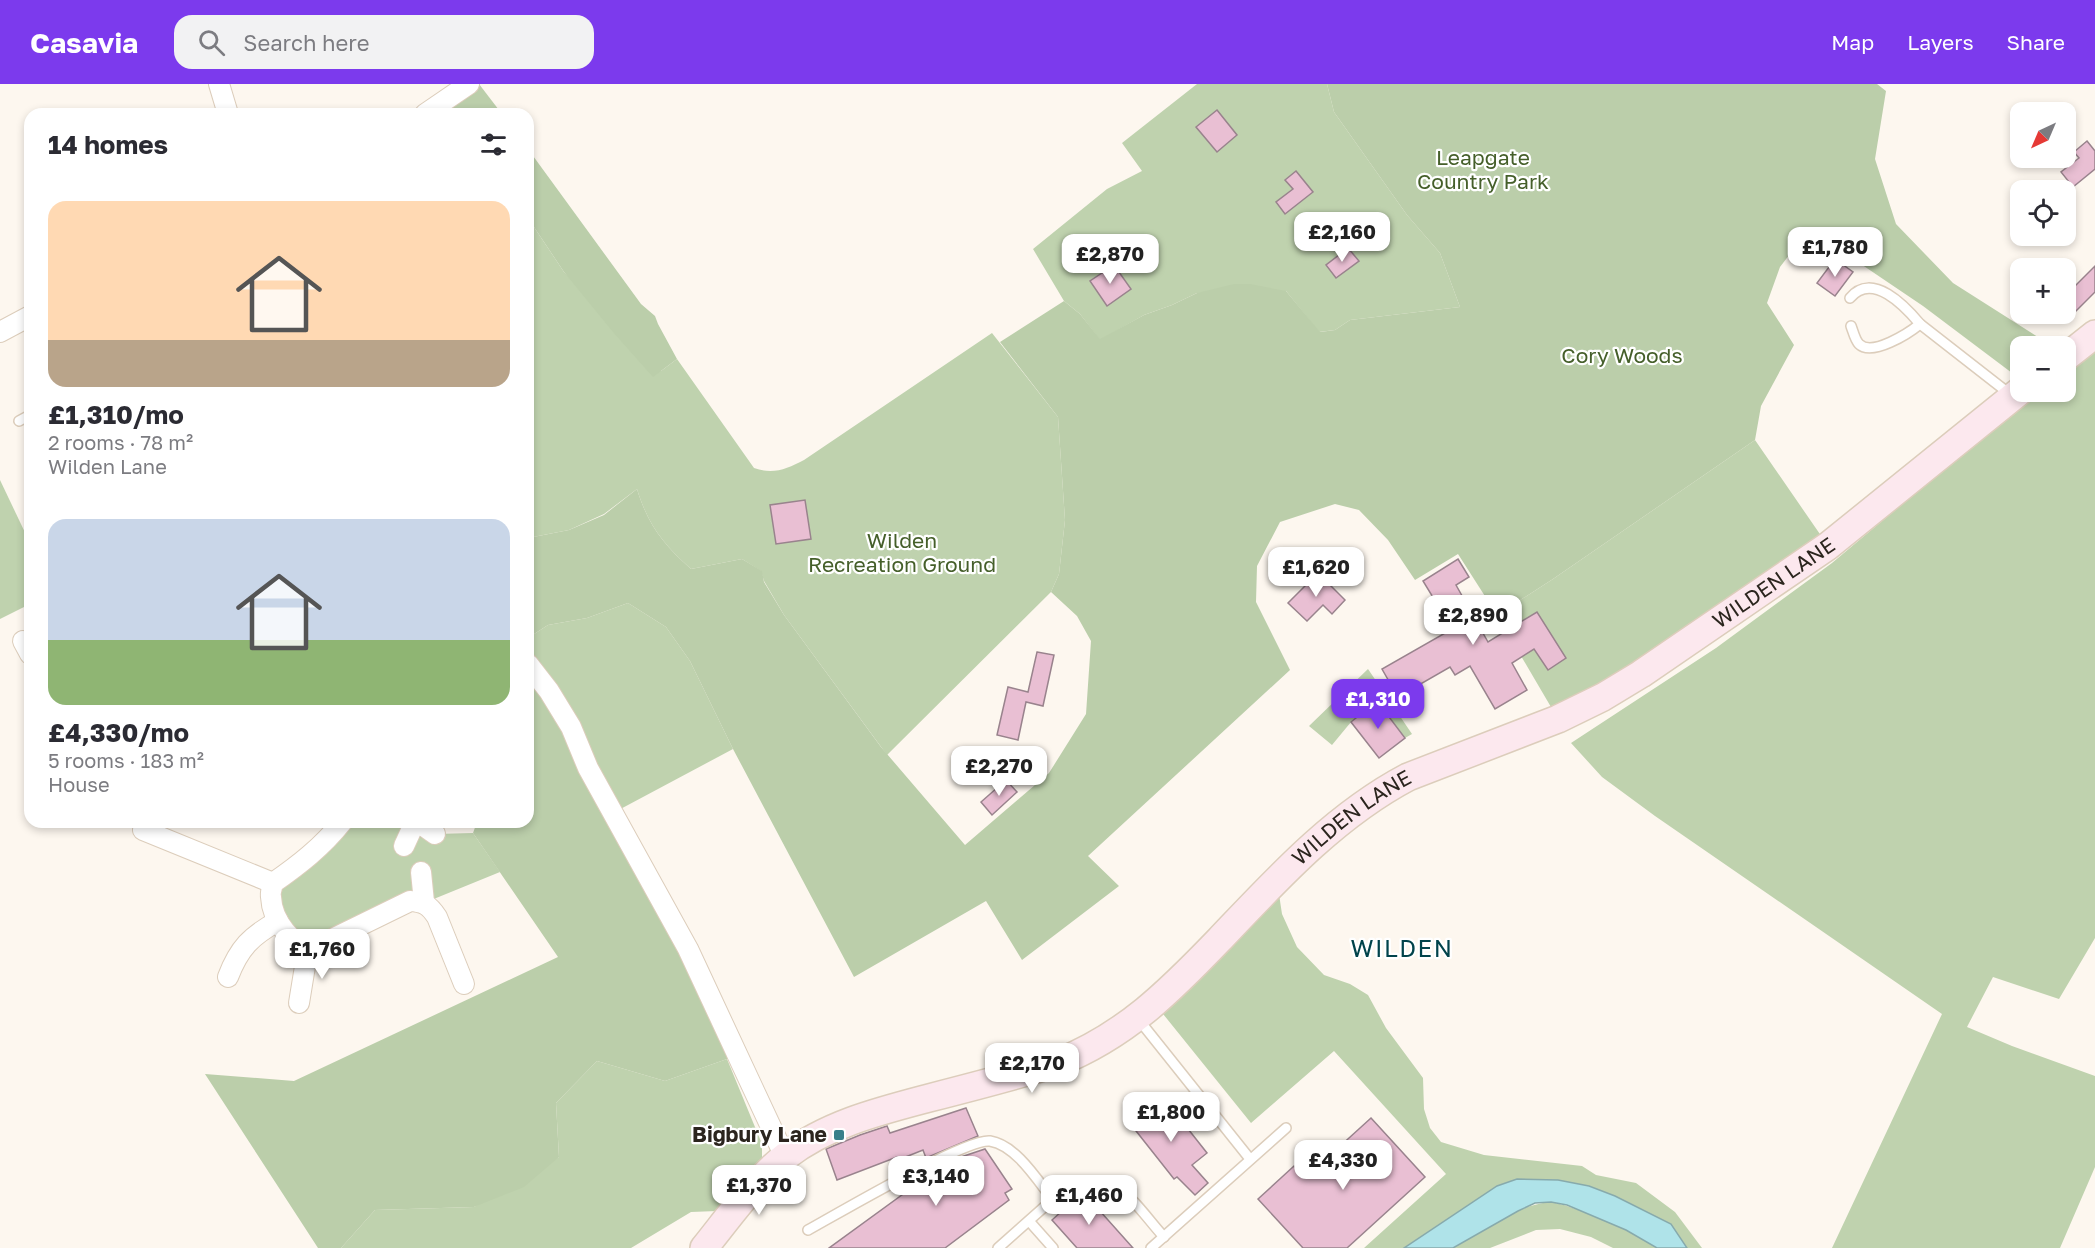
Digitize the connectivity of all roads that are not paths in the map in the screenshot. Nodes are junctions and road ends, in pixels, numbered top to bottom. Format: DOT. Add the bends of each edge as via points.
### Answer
graph roads {
  1 [pos="219,84"];
  2 [pos="469,84"];
  3 [pos="226,108"];
  4 [pos="434,108"];
  5 [pos="1850,298"];
  6 [pos="24,319"];
  7 [pos="1920,324"];
  8 [pos="1851,326"];
  9 [pos="0,332"];
  10 [pos="2095,334"];
  11 [pos="2076,349"];
  12 [pos="2010,389"];
  13 [pos="2010,400"];
  14 [pos="24,418"];
  15 [pos="19,421"];
  16 [pos="534,672"];
  17 [pos="337,828"];
  18 [pos="414,828"];
  19 [pos="426,828"];
  20 [pos="143,830"];
  21 [pos="435,834"];
  22 [pos="404,846"];
  23 [pos="421,872"];
  24 [pos="273,883"];
  25 [pos="424,902"];
  26 [pos="278,921"];
  27 [pos="308,948"];
  28 [pos="228,977"];
  29 [pos="464,984"];
  30 [pos="299,1003"];
  31 [pos="1137,1018"];
  32 [pos="1286,1128"];
  33 [pos="785,1156"];
  34 [pos="1250,1159"];
  35 [pos="1053,1200"];
  36 [pos="1029,1221"];
  37 [pos="808,1230"];
  38 [pos="1164,1237"];
  39 [pos="704,1248"];
  40 [pos="998,1248"];
  41 [pos="1053,1248"];
  42 [pos="1151,1248"];
  1 -- 3 [label="street"];
  2 -- 4 [label="street"];
  5 -- 7 [label="lane" via="1865,287 1877,290 1907,308"];
  6 -- 9 [label="street"];
  7 -- 8 [label="lane" via="1908,335 1874,348 1859,344"];
  7 -- 12 [label="lane"];
  10 -- 11 [label="street"];
  13 -- 31 [label="street, WILDEN LANE" via="1828,546 1641,674 1558,719 1433,766 1384,789 1323,836 1179,982"];
  14 -- 15 [label="lane"];
  16 -- 33 [label="street" via="571,727 588,768 688,949"];
  17 -- 24 [label="street" via="321,847"];
  18 -- 22 [label="street"];
  19 -- 21 [label="street"];
  20 -- 24 [label="street"];
  23 -- 25 [label="street"];
  24 -- 26 [label="street" via="270,896"];
  25 -- 27 [label="street" via="410,901"];
  25 -- 29 [label="street" via="437,917"];
  26 -- 27 [label="street" via="294,941"];
  26 -- 28 [label="street" via="247,942"];
  27 -- 30 [label="street"];
  31 -- 33 [label="street, WILDEN LANE" via="1101,1042 1057,1063 864,1117"];
  31 -- 34 [label="lane"];
  32 -- 34 [label="lane"];
  33 -- 39 [label="street, WILDEN LANE"];
  34 -- 38 [label="lane"];
  35 -- 36 [label="lane"];
  35 -- 37 [label="lane" via="1005,1146 979,1142"];
  35 -- 38 [label="lane" via="1070,1184 1103,1181 1120,1188"];
  36 -- 40 [label="lane"];
  36 -- 41 [label="lane"];
  38 -- 42 [label="lane"];
}
